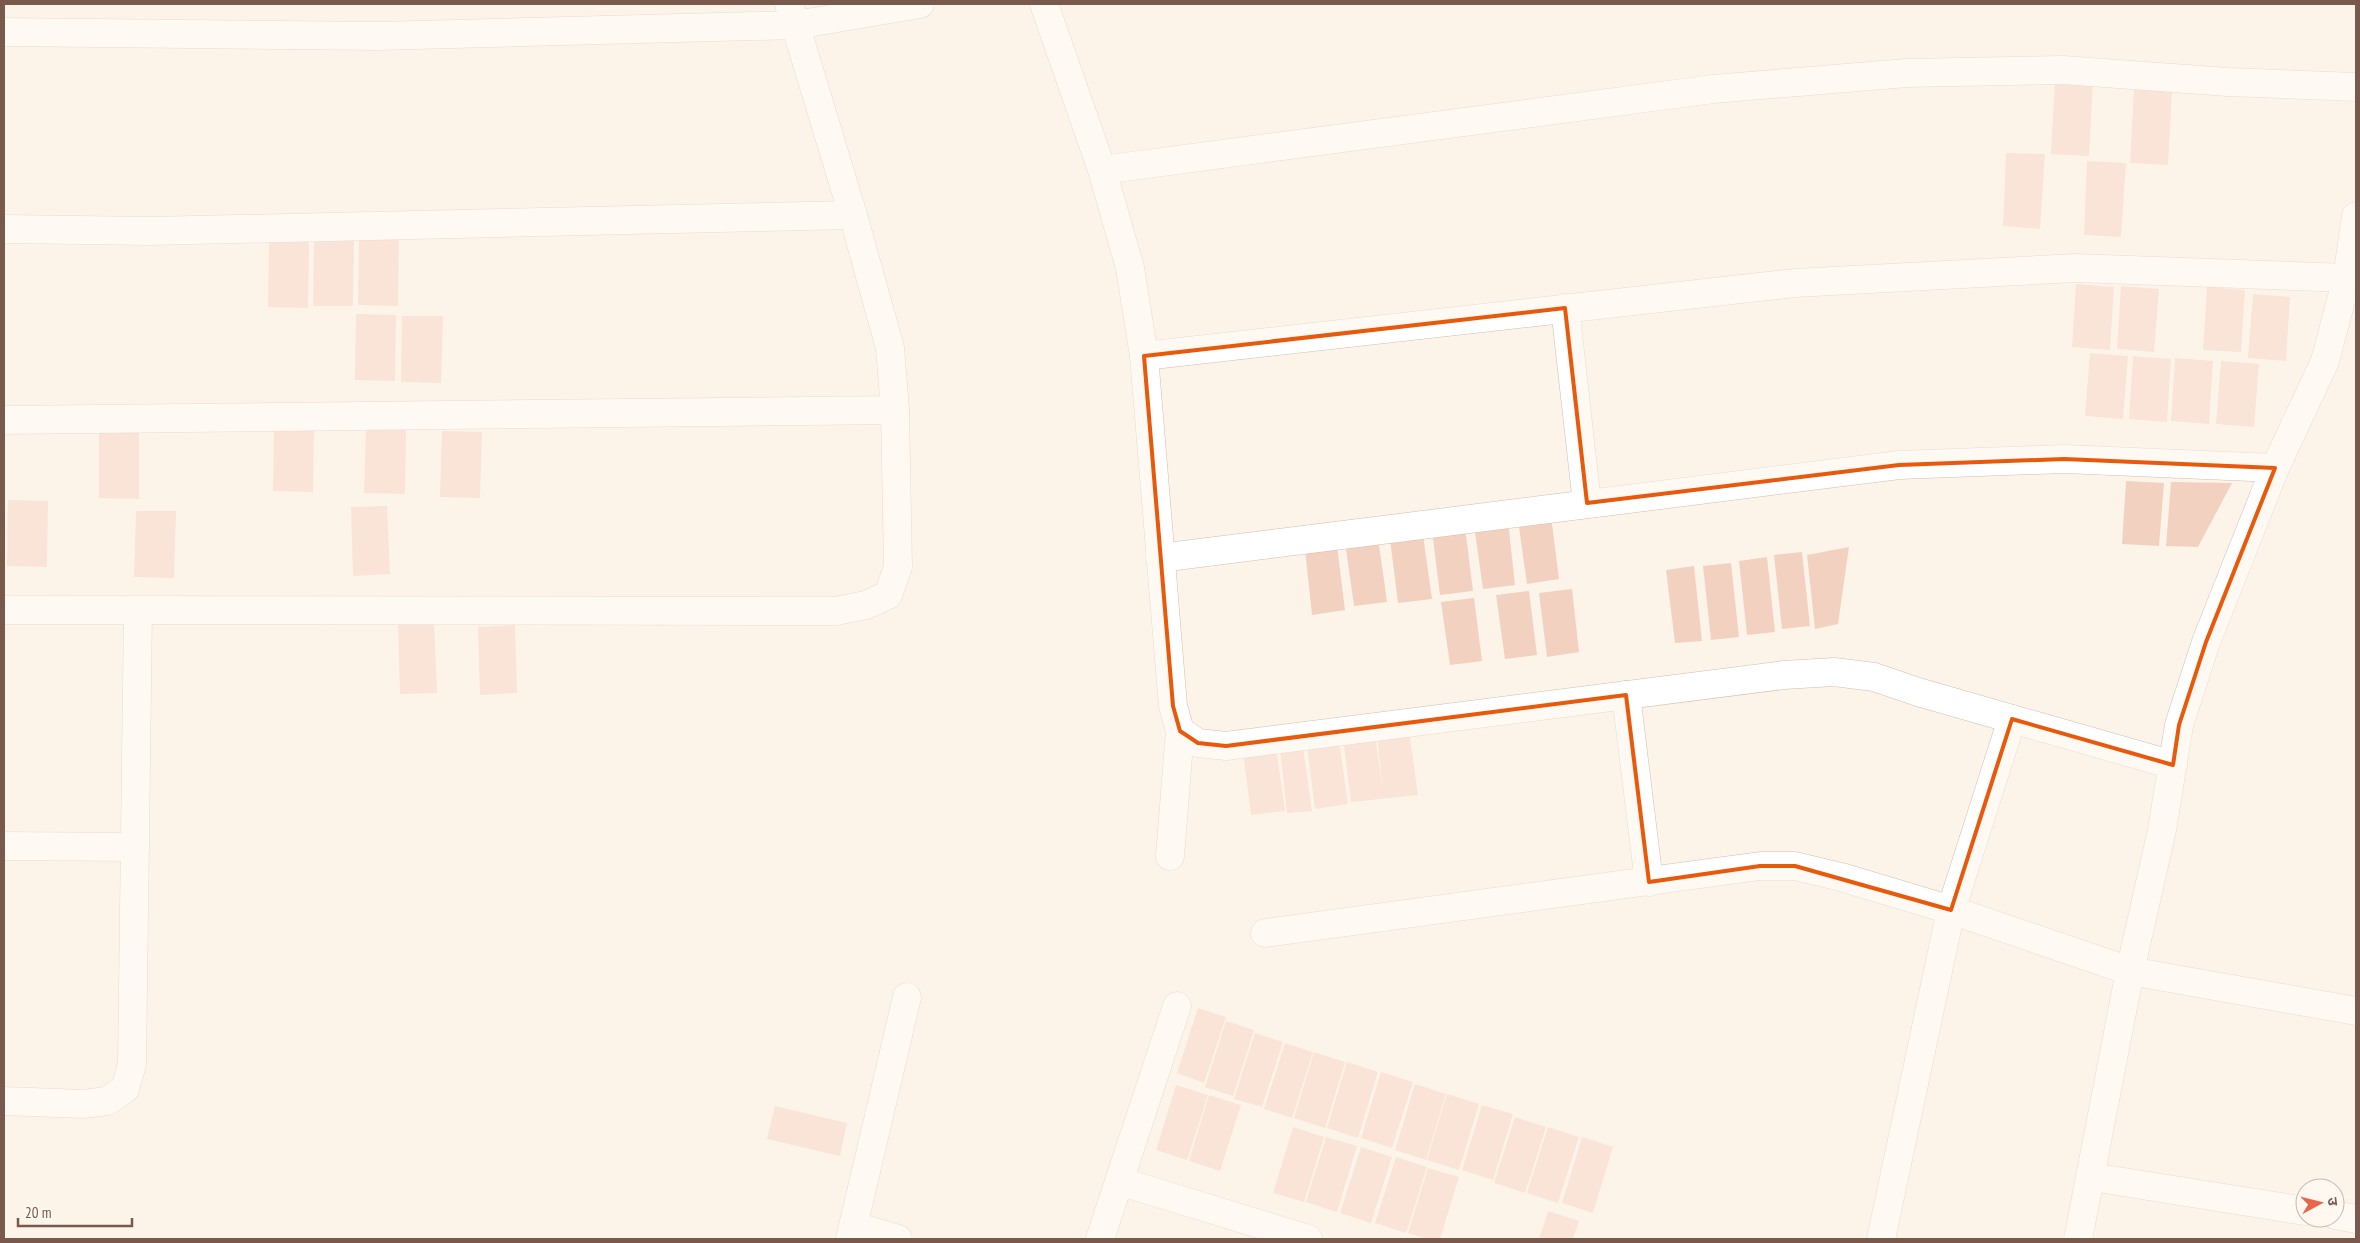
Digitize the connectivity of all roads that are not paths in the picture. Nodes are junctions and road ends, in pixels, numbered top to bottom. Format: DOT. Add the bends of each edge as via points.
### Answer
graph roads {
  1 [pos="920,4"];
  2 [pos="1044,4"];
  3 [pos="792,14"];
  4 [pos="4,32"];
  5 [pos="2356,87"];
  6 [pos="1102,170"];
  7 [pos="853,215"];
  8 [pos="2356,216"];
  9 [pos="4,229"];
  10 [pos="2347,278"];
  11 [pos="1565,308"];
  12 [pos="1144,356"];
  13 [pos="896,410"];
  14 [pos="4,420"];
  15 [pos="2275,468"];
  16 [pos="1586,503"];
  17 [pos="1160,558"];
  18 [pos="4,610"];
  19 [pos="138,611"];
  20 [pos="1626,695"];
  21 [pos="2012,719"];
  22 [pos="1180,731"];
  23 [pos="2173,765"];
  24 [pos="4,846"];
  25 [pos="135,847"];
  26 [pos="1170,856"];
  27 [pos="1649,882"];
  28 [pos="1951,910"];
  29 [pos="1265,933"];
  30 [pos="2130,971"];
  31 [pos="907,997"];
  32 [pos="1177,1006"];
  33 [pos="2356,1011"];
  34 [pos="4,1102"];
  35 [pos="2092,1177"];
  36 [pos="1119,1181"];
  37 [pos="2295,1209"];
  38 [pos="852,1232"];
  39 [pos="898,1239"];
  40 [pos="1100,1239"];
  41 [pos="1308,1239"];
  42 [pos="1881,1239"];
  43 [pos="2078,1239"];
  1 -- 3 [label="street"];
  2 -- 6 [label="street"];
  3 -- 4 [label="street" via="378,36"];
  3 -- 7 [label="street"];
  5 -- 6 [label="street" via="2063,70 1907,72 1713,89"];
  6 -- 12 [label="street" via="1130,268"];
  7 -- 9 [label="street" via="151,231"];
  7 -- 13 [label="street" via="890,348"];
  8 -- 10 [label="street"];
  10 -- 11 [label="street" via="2076,268 1795,283"];
  10 -- 15 [label="street" via="2325,361"];
  11 -- 12 [label="street"];
  11 -- 16 [label="street"];
  12 -- 17 [label="street"];
  13 -- 14 [label="street"];
  13 -- 19 [label="street" via="898,567 888,595 866,606 836,611"];
  15 -- 16 [label="street" via="2064,459 1900,465"];
  15 -- 23 [label="street" via="2206,642 2179,725"];
  16 -- 17 [label="street"];
  17 -- 22 [label="street" via="1173,706"];
  18 -- 19 [label="street"];
  19 -- 25 [label="street"];
  20 -- 21 [label="street" via="1784,674 1834,672 1874,677"];
  20 -- 22 [label="street" via="1226,746 1198,743"];
  20 -- 27 [label="street"];
  21 -- 23 [label="street"];
  21 -- 28 [label="street"];
  22 -- 26 [label="street"];
  23 -- 30 [label="street" via="2162,830"];
  24 -- 25 [label="street"];
  25 -- 34 [label="street" via="132,1064 125,1089 107,1102"];
  27 -- 28 [label="street" via="1760,866 1795,866"];
  27 -- 29 [label="street"];
  28 -- 30 [label="street"];
  28 -- 42 [label="street"];
  30 -- 33 [label="street"];
  30 -- 35 [label="street"];
  31 -- 38 [label="street"];
  32 -- 36 [label="street"];
  35 -- 37 [label="street"];
  35 -- 43 [label="street"];
  36 -- 40 [label="street"];
  36 -- 41 [label="street"];
  38 -- 39 [label="street"];
}
